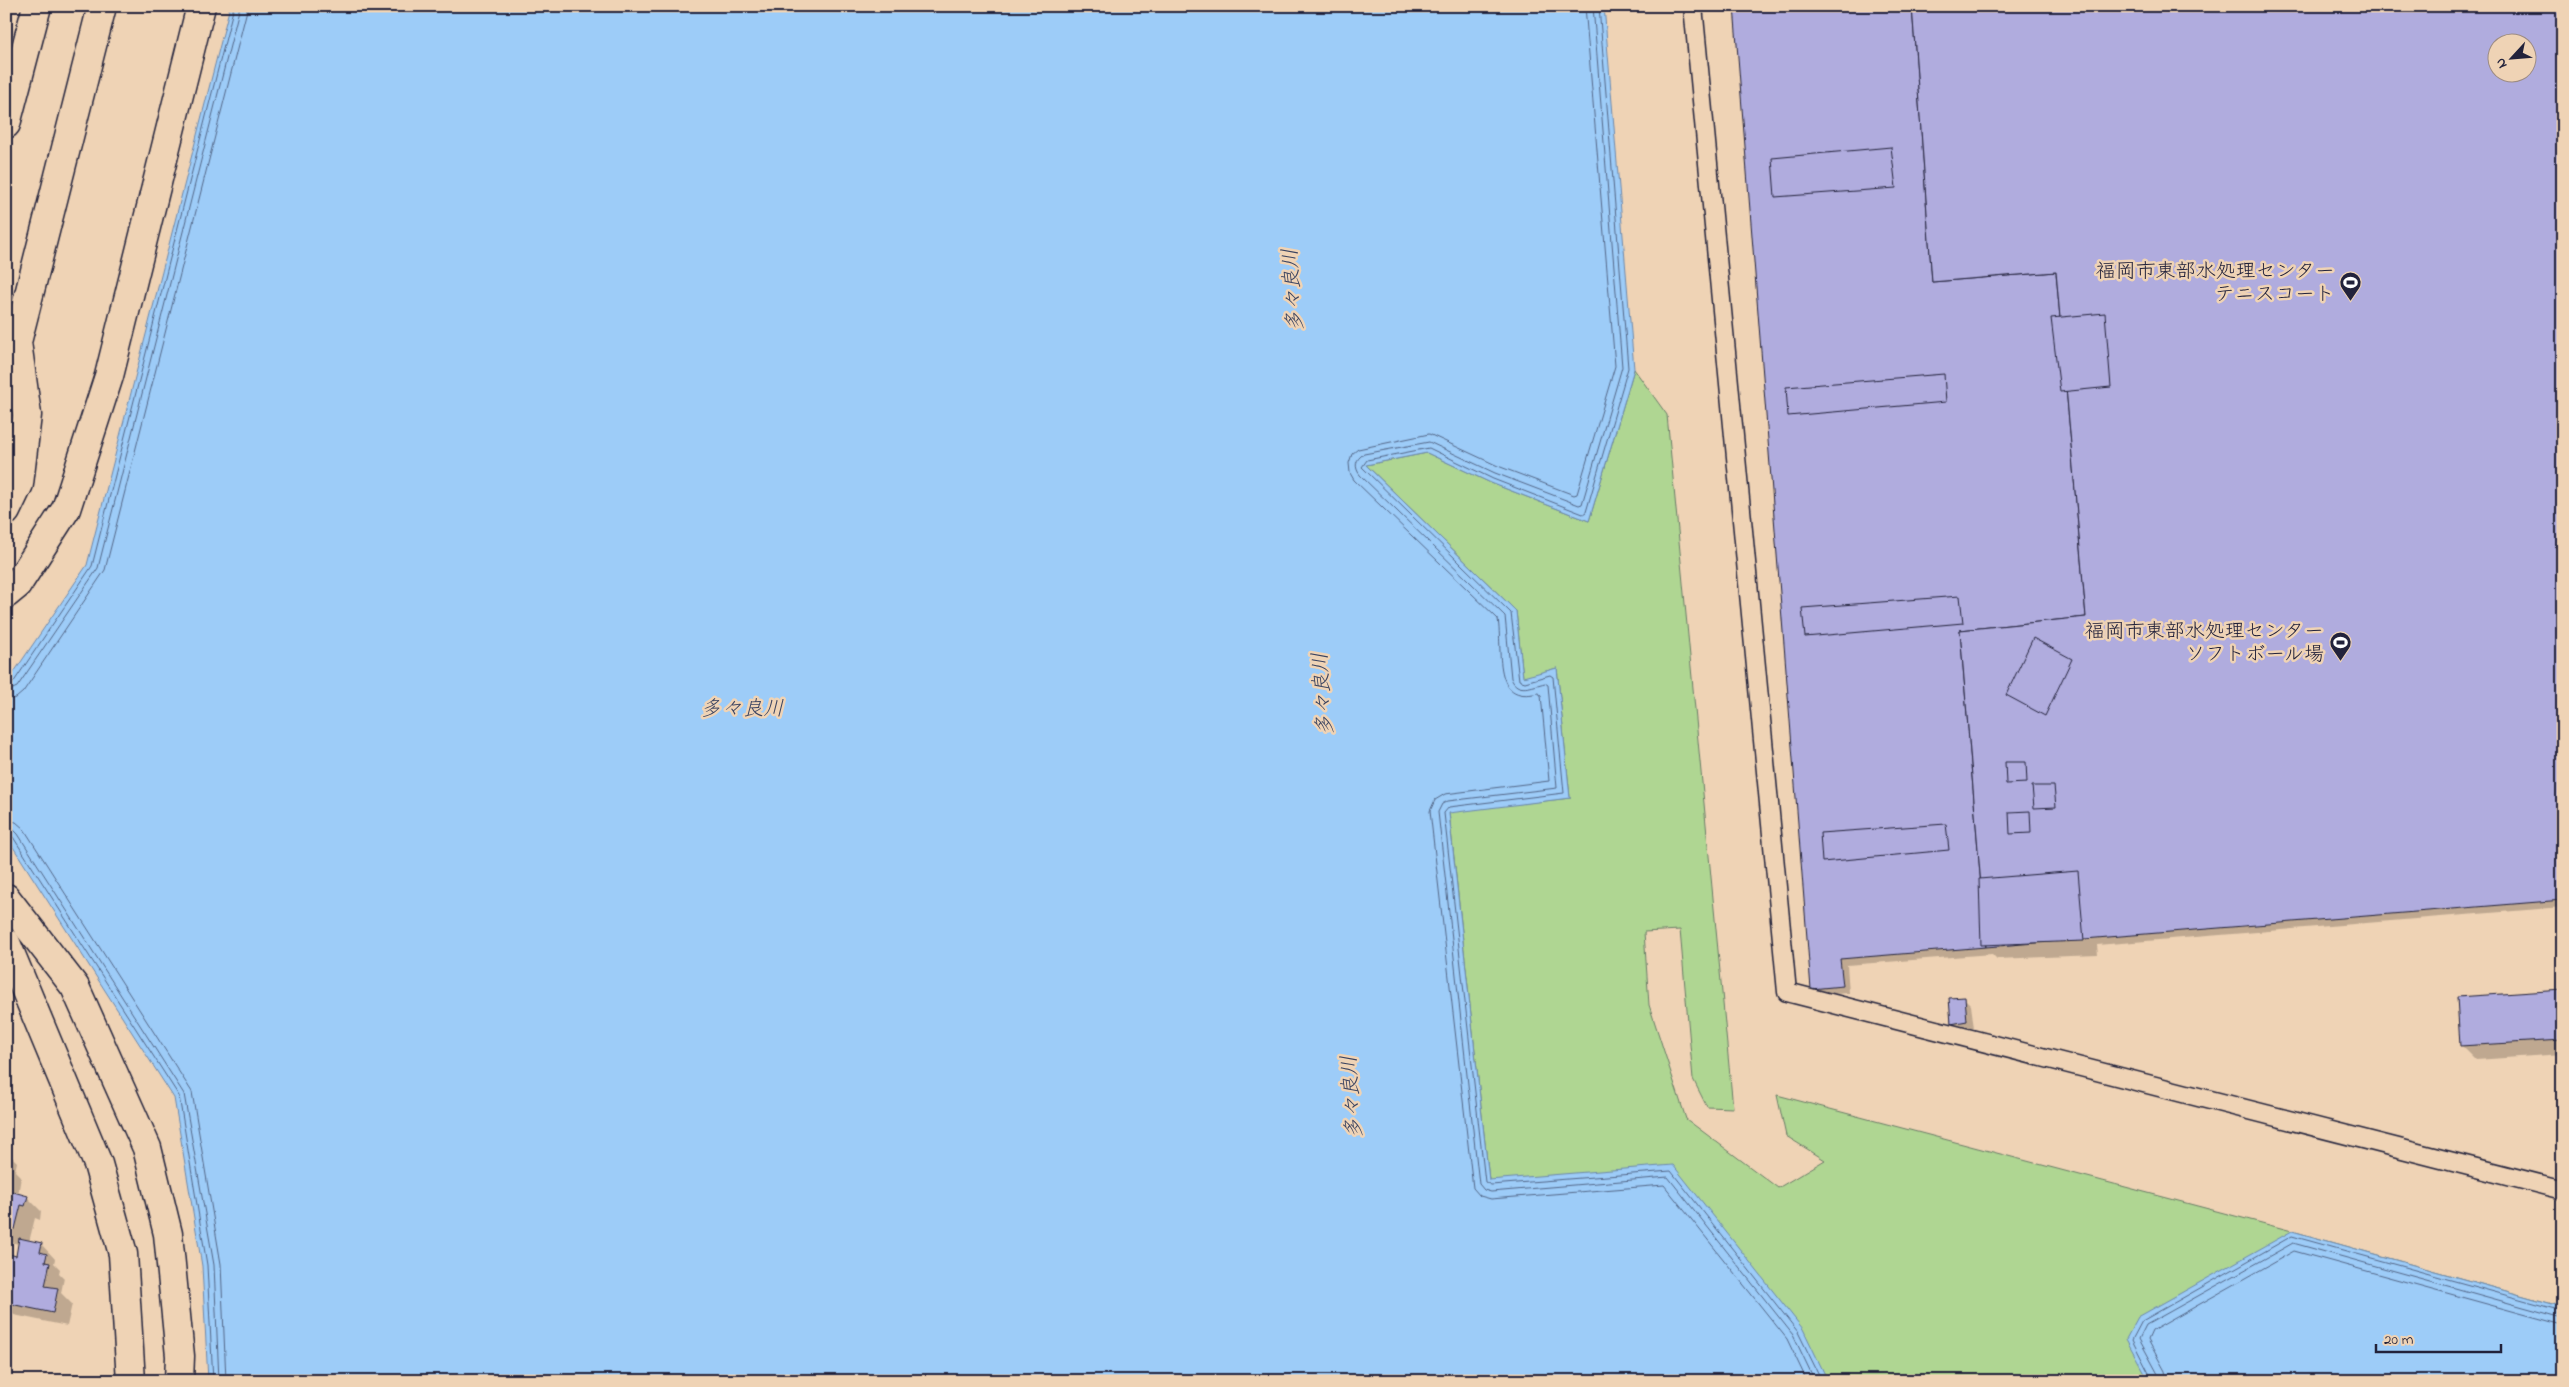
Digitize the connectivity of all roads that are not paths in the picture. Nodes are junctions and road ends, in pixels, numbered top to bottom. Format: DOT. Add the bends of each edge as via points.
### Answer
graph roads {
  1 [pos="37,6"];
  2 [pos="102,6"];
  3 [pos="201,6"];
  4 [pos="1693,6"];
  5 [pos="6,124"];
  6 [pos="6,511"];
  7 [pos="6,594"];
  8 [pos="6,898"];
  9 [pos="6,943"];
  10 [pos="2563,1190"];
  11 [pos="131,1381"];
  12 [pos="179,1381"];
  1 -- 5 [label="street"];
  2 -- 6 [label="street" via="17,342 27,415 18,484"];
  3 -- 7 [label="street" via="109,376 66,509 17,585"];
  4 -- 10 [label="lane" via="1787,992"];
  8 -- 12 [label="street" via="75,987 146,1148 168,1234 180,1356"];
  9 -- 11 [label="street" via="98,1164 123,1254"];
}
